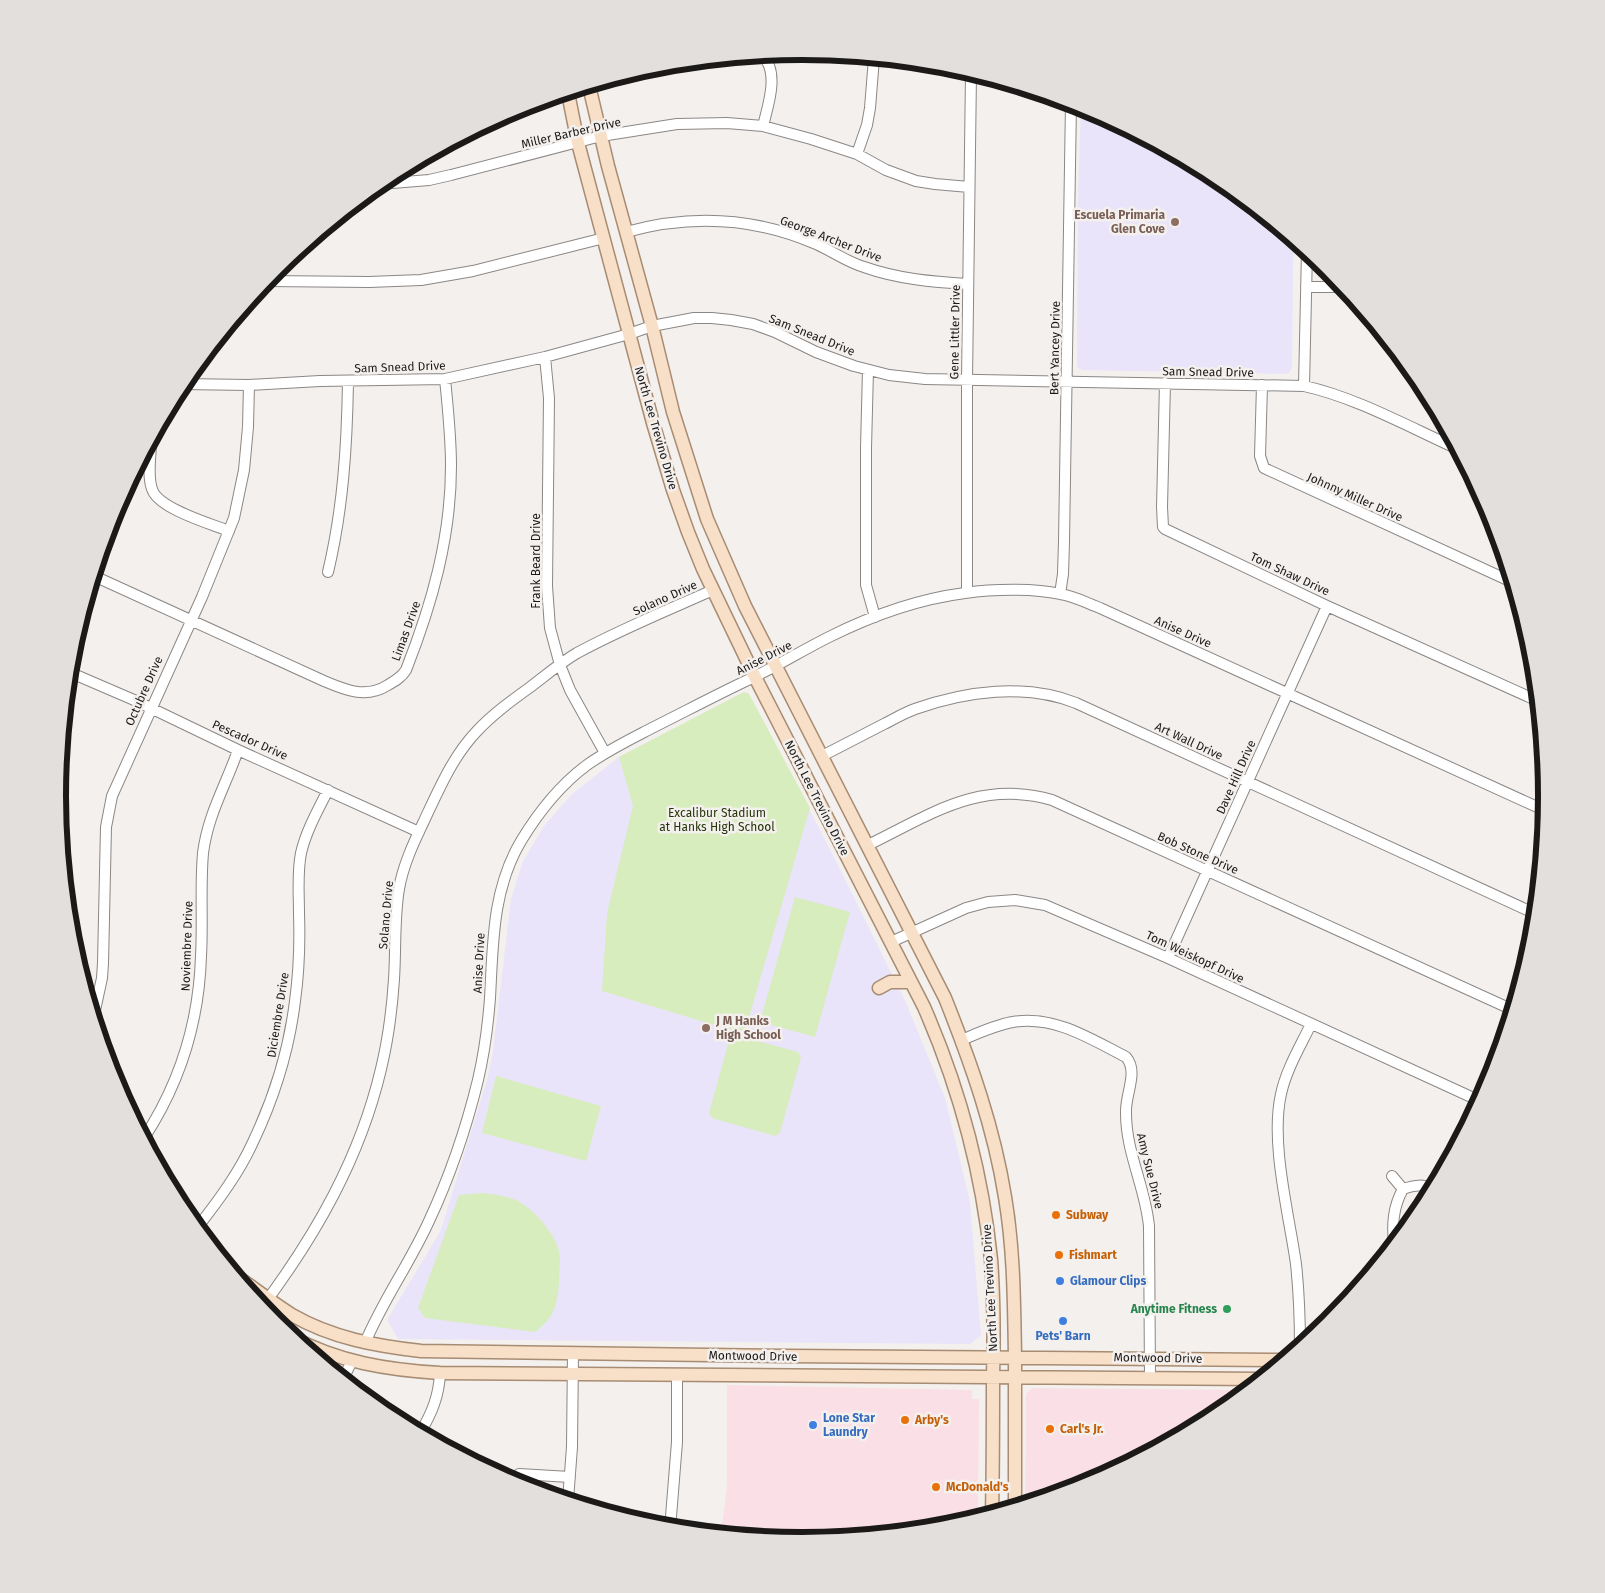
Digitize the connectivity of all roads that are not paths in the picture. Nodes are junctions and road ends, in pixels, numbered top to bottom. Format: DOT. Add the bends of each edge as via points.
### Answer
graph roads {
  1 [pos="766,61"];
  2 [pos="874,64"];
  3 [pos="971,80"];
  4 [pos="590,92"];
  5 [pos="569,98"];
  6 [pos="1071,111"];
  7 [pos="763,126"];
  8 [pos="601,136"];
  9 [pos="578,143"];
  10 [pos="856,154"];
  11 [pos="395,183"];
  12 [pos="970,187"];
  13 [pos="626,232"];
  14 [pos="604,238"];
  15 [pos="1307,261"];
  16 [pos="277,281"];
  17 [pos="968,284"];
  18 [pos="1306,287"];
  19 [pos="1333,287"];
  20 [pos="652,326"];
  21 [pos="629,334"];
  22 [pos="545,357"];
  23 [pos="868,370"];
  24 [pos="445,379"];
  25 [pos="967,380"];
  26 [pos="1067,381"];
  27 [pos="348,382"];
  28 [pos="1165,383"];
  29 [pos="192,384"];
  30 [pos="249,385"];
  31 [pos="1262,385"];
  32 [pos="1304,386"];
  33 [pos="1449,445"];
  34 [pos="151,455"];
  35 [pos="704,508"];
  36 [pos="682,517"];
  37 [pos="230,531"];
  38 [pos="328,572"];
  39 [pos="99,578"];
  40 [pos="1506,579"];
  41 [pos="713,590"];
  42 [pos="967,593"];
  43 [pos="1060,594"];
  44 [pos="1327,606"];
  45 [pos="875,617"];
  46 [pos="191,620"];
  47 [pos="560,665"];
  48 [pos="776,666"];
  49 [pos="76,675"];
  50 [pos="755,677"];
  51 [pos="1288,693"];
  52 [pos="1533,699"];
  53 [pos="150,709"];
  54 [pos="238,750"];
  55 [pos="605,753"];
  56 [pos="822,756"];
  57 [pos="1247,782"];
  58 [pos="328,790"];
  59 [pos="1539,808"];
  60 [pos="419,832"];
  61 [pos="868,845"];
  62 [pos="1207,870"];
  63 [pos="1530,911"];
  64 [pos="912,934"];
  65 [pos="891,942"];
  66 [pos="1168,958"];
  67 [pos="912,982"];
  68 [pos="879,988"];
  69 [pos="96,1004"];
  70 [pos="1508,1008"];
  71 [pos="1310,1024"];
  72 [pos="962,1040"];
  73 [pos="1473,1099"];
  74 [pos="984,1105"];
  75 [pos="962,1113"];
  76 [pos="147,1132"];
  77 [pos="1392,1176"];
  78 [pos="1427,1186"];
  79 [pos="1403,1189"];
  80 [pos="202,1223"];
  81 [pos="1394,1236"];
  82 [pos="267,1301"];
  83 [pos="271,1306"];
  84 [pos="1300,1339"];
  85 [pos="365,1343"];
  86 [pos="313,1346"];
  87 [pos="573,1353"];
  88 [pos="787,1356"];
  89 [pos="994,1357"];
  90 [pos="1015,1357"];
  91 [pos="1150,1358"];
  92 [pos="1276,1360"];
  93 [pos="352,1361"];
  94 [pos="440,1373"];
  95 [pos="572,1373"];
  96 [pos="346,1374"];
  97 [pos="677,1375"];
  98 [pos="786,1376"];
  99 [pos="994,1376"];
  100 [pos="1015,1377"];
  101 [pos="1150,1378"];
  102 [pos="1253,1379"];
  103 [pos="423,1427"];
  104 [pos="520,1474"];
  105 [pos="570,1478"];
  106 [pos="568,1495"];
  107 [pos="1014,1502"];
  108 [pos="992,1508"];
  109 [pos="671,1521"];
  1 -- 7 [label="street" via="771,76"];
  2 -- 10 [label="street" via="867,126"];
  3 -- 12 [label="street, Gene Littler Drive"];
  4 -- 8 [label="main road, North Lee Trevino Drive"];
  5 -- 9 [label="main road, North Lee Trevino Drive"];
  6 -- 26 [label="street, Bert Yancey Drive"];
  7 -- 8 [label="street, Miller Barber Drive" via="677,124"];
  7 -- 10 [label="street, Miller Barber Drive"];
  8 -- 9 [label="street, Miller Barber Drive"];
  8 -- 13 [label="main road, North Lee Trevino Drive"];
  9 -- 11 [label="street, Miller Barber Drive" via="429,180"];
  9 -- 14 [label="main road, North Lee Trevino Drive"];
  10 -- 12 [label="street, Miller Barber Drive" via="892,173 916,181"];
  12 -- 17 [label="street, Gene Littler Drive"];
  13 -- 17 [label="street, George Archer Drive" via="686,221 735,222 796,236 863,267 896,276"];
  13 -- 20 [label="main road, North Lee Trevino Drive"];
  14 -- 16 [label="street" via="473,271 421,280"];
  14 -- 21 [label="main road, North Lee Trevino Drive"];
  15 -- 18 [label="street"];
  17 -- 25 [label="street, Gene Littler Drive"];
  18 -- 19 [label="street"];
  18 -- 32 [label="street"];
  20 -- 21 [label="street, Sam Snead Drive"];
  20 -- 23 [label="street, Sam Snead Drive" via="694,318 731,320 767,330"];
  20 -- 35 [label="main road, North Lee Trevino Drive" via="673,412"];
  21 -- 22 [label="street, Sam Snead Drive"];
  21 -- 36 [label="main road, North Lee Trevino Drive"];
  22 -- 24 [label="street, Sam Snead Drive"];
  22 -- 47 [label="street, Frank Beard Drive" via="549,398 548,610"];
  23 -- 25 [label="street, Sam Snead Drive" via="925,379"];
  23 -- 45 [label="street" via="866,585"];
  24 -- 27 [label="street, Sam Snead Drive"];
  24 -- 46 [label="street, Limas Drive" via="451,467 446,533 428,612 406,670 400,677 385,688 367,693 351,692"];
  25 -- 26 [label="street, Sam Snead Drive"];
  25 -- 42 [label="street, Gene Littler Drive"];
  26 -- 28 [label="street, Sam Snead Drive"];
  26 -- 43 [label="street, Bert Yancey Drive"];
  27 -- 30 [label="street, Sam Snead Drive"];
  27 -- 38 [label="street" via="344,482"];
  28 -- 31 [label="street, Sam Snead Drive"];
  28 -- 44 [label="street, Tom Shaw Drive" via="1163,527"];
  29 -- 30 [label="street, Sam Snead Drive"];
  30 -- 37 [label="street, Octubre Drive" via="244,470"];
  31 -- 32 [label="street, Sam Snead Drive"];
  31 -- 40 [label="street, Johnny Miller Drive" via="1260,456 1264,468"];
  32 -- 33 [label="street, Sam Snead Drive" via="1356,403"];
  34 -- 37 [label="street" via="150,480 155,496 174,508"];
  35 -- 36 [label="main road"];
  35 -- 48 [label="main road, North Lee Trevino Drive" via="732,578"];
  36 -- 41 [label="main road, North Lee Trevino Drive"];
  37 -- 46 [label="street, Octubre Drive"];
  39 -- 46 [label="street, Limas Drive"];
  41 -- 47 [label="street, Solano Drive" via="605,638"];
  41 -- 50 [label="main road, North Lee Trevino Drive"];
  42 -- 43 [label="street, Anise Drive"];
  42 -- 45 [label="street, Anise Drive" via="931,599"];
  43 -- 51 [label="street, Anise Drive" via="1100,608"];
  44 -- 51 [label="street, Dave Hill Drive"];
  44 -- 52 [label="street, Tom Shaw Drive"];
  45 -- 48 [label="street, Anise Drive" via="830,636"];
  46 -- 53 [label="street, Octubre Drive"];
  47 -- 55 [label="street, Frank Beard Drive"];
  47 -- 60 [label="street, Solano Drive" via="493,714 475,733 448,772"];
  48 -- 50 [label="street, Anise Drive"];
  48 -- 56 [label="main road, North Lee Trevino Drive"];
  49 -- 53 [label="street, Pescador Drive"];
  50 -- 55 [label="street, Anise Drive"];
  50 -- 65 [label="main road, North Lee Trevino Drive"];
  51 -- 57 [label="street, Dave Hill Drive"];
  51 -- 59 [label="street, Anise Drive"];
  53 -- 54 [label="street, Pescador Drive"];
  53 -- 69 [label="street, Octubre Drive" via="108,811 103,964"];
  54 -- 58 [label="street, Pescador Drive"];
  54 -- 76 [label="street, Noviembre Drive" via="212,814 203,852 200,985 189,1041 168,1094"];
  55 -- 85 [label="street, Anise Drive" via="574,776 545,806 520,842 509,865 494,923 487,1027 465,1128 429,1221"];
  56 -- 57 [label="street, Art Wall Drive" via="913,709 965,695 1026,691 1046,693 1076,703"];
  56 -- 61 [label="main road, North Lee Trevino Drive"];
  57 -- 62 [label="street, Dave Hill Drive"];
  57 -- 63 [label="street, Art Wall Drive"];
  58 -- 60 [label="street, Pescador Drive"];
  58 -- 80 [label="street, Diciembre Drive" via="300,858 298,979 284,1060 253,1143"];
  60 -- 82 [label="street, Solano Drive" via="399,887 387,1038 370,1108 350,1163 329,1206"];
  61 -- 62 [label="street, Bob Stone Drive" via="950,804 984,796 1020,793 1052,800"];
  61 -- 64 [label="main road, North Lee Trevino Drive"];
  62 -- 66 [label="street, Dave Hill Drive"];
  62 -- 70 [label="street, Bob Stone Drive"];
  64 -- 65 [label="street, Tom Weiskopf Drive"];
  64 -- 66 [label="street, Tom Weiskopf Drive" via="966,908 1015,900 1059,910"];
  64 -- 72 [label="main road, North Lee Trevino Drive"];
  65 -- 67 [label="main road, North Lee Trevino Drive"];
  66 -- 71 [label="street, Tom Weiskopf Drive"];
  67 -- 68 [label="main road" via="890,982"];
  67 -- 75 [label="main road, North Lee Trevino Drive" via="936,1034"];
  71 -- 73 [label="street, Tom Weiskopf Drive"];
  71 -- 84 [label="street" via="1285,1080 1278,1128 1296,1266"];
  72 -- 74 [label="main road, North Lee Trevino Drive"];
  72 -- 91 [label="street, Amy Sue Drive" via="1011,1022 1034,1021 1070,1029 1129,1060 1132,1072 1126,1123 1149,1226"];
  74 -- 75 [label="main road"];
  74 -- 90 [label="main road, North Lee Trevino Drive" via="998,1158 1010,1232 1015,1284"];
  75 -- 89 [label="main road, North Lee Trevino Drive" via="987,1226"];
  77 -- 79 [label="street"];
  78 -- 79 [label="street" via="1417,1184"];
  79 -- 81 [label="street" via="1393,1218"];
  83 -- 85 [label="main road, Montwood Drive" via="312,1325"];
  85 -- 87 [label="main road, Montwood Drive" via="421,1351"];
  86 -- 93 [label="main road, Montwood Drive"];
  87 -- 88 [label="main road, Montwood Drive"];
  87 -- 95 [label="street"];
  88 -- 89 [label="main road, Montwood Drive"];
  88 -- 98 [label="main road"];
  89 -- 90 [label="main road, Montwood Drive"];
  89 -- 99 [label="main road, North Lee Trevino Drive"];
  90 -- 91 [label="main road, Montwood Drive"];
  90 -- 100 [label="main road, North Lee Trevino Drive"];
  91 -- 92 [label="main road, Montwood Drive"];
  91 -- 101 [label="street, Amy Sue Drive"];
  93 -- 94 [label="main road, Montwood Drive" via="374,1367"];
  93 -- 96 [label="street"];
  94 -- 95 [label="main road, Montwood Drive"];
  94 -- 103 [label="street" via="437,1399"];
  95 -- 97 [label="main road, Montwood Drive"];
  95 -- 105 [label="street"];
  97 -- 98 [label="main road, Montwood Drive"];
  97 -- 109 [label="street"];
  98 -- 99 [label="main road, Montwood Drive"];
  99 -- 100 [label="main road, Montwood Drive"];
  99 -- 108 [label="main road, North Lee Trevino Drive"];
  100 -- 101 [label="main road, Montwood Drive"];
  100 -- 107 [label="main road, North Lee Trevino Drive"];
  101 -- 102 [label="main road, Montwood Drive"];
  104 -- 105 [label="street"];
  105 -- 106 [label="street"];
}
